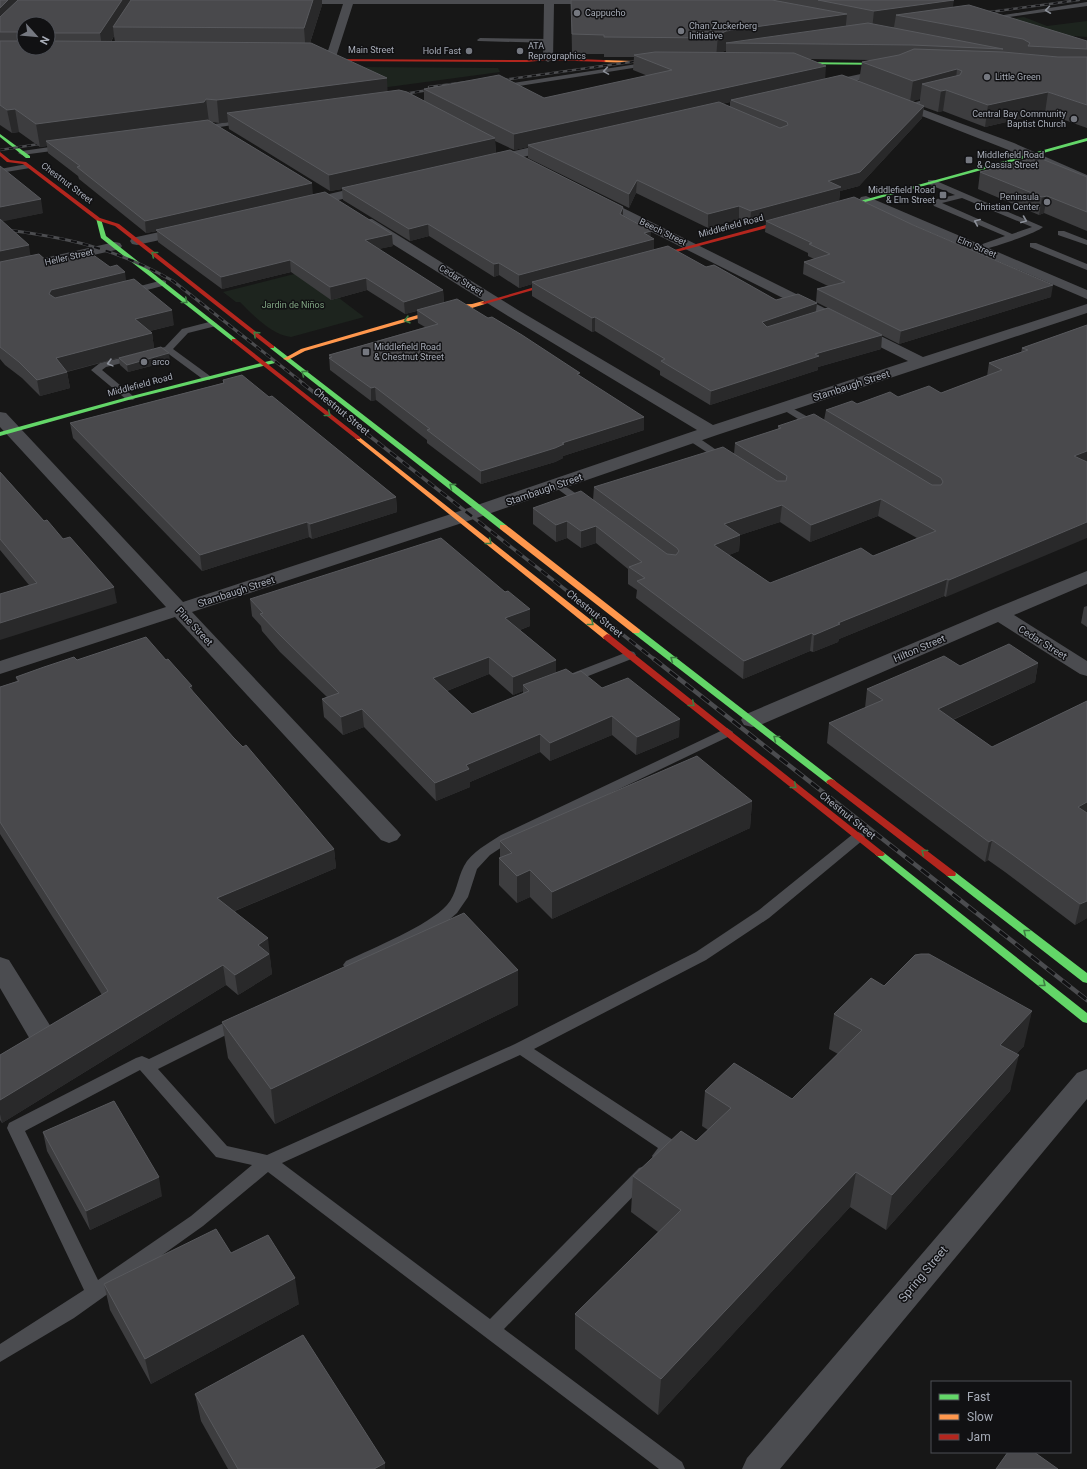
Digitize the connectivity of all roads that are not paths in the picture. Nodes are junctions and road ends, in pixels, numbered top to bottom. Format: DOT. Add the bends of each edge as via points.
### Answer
graph roads {
  1 [pos="349,0"];
  2 [pos="280,1"];
  3 [pos="609,1"];
  4 [pos="549,2"];
  5 [pos="1087,4"];
  6 [pos="979,20"];
  7 [pos="480,40"];
  8 [pos="549,41"];
  9 [pos="548,59"];
  10 [pos="307,60"];
  11 [pos="330,60"];
  12 [pos="527,61"];
  13 [pos="588,62"];
  14 [pos="658,63"];
  15 [pos="674,63"];
  16 [pos="789,63"];
  17 [pos="903,66"];
  18 [pos="841,82"];
  19 [pos="490,88"];
  20 [pos="814,88"];
  21 [pos="859,88"];
  22 [pos="948,95"];
  23 [pos="885,98"];
  24 [pos="904,106"];
  25 [pos="252,121"];
  26 [pos="213,126"];
  27 [pos="190,130"];
  28 [pos="0,135"];
  29 [pos="233,139"];
  30 [pos="1087,139"];
  31 [pos="567,143"];
  32 [pos="76,145"];
  33 [pos="493,146"];
  34 [pos="22,153"];
  35 [pos="0,154"];
  36 [pos="511,156"];
  37 [pos="1029,156"];
  38 [pos="480,163"];
  39 [pos="26,165"];
  40 [pos="530,165"];
  41 [pos="0,171"];
  42 [pos="1087,180"];
  43 [pos="931,182"];
  44 [pos="383,186"];
  45 [pos="312,187"];
  46 [pos="586,194"];
  47 [pos="962,195"];
  48 [pos="329,198"];
  49 [pos="866,200"];
  50 [pos="292,206"];
  51 [pos="827,210"];
  52 [pos="805,216"];
  53 [pos="98,219"];
  54 [pos="200,227"];
  55 [pos="1061,233"];
  56 [pos="1013,237"];
  57 [pos="137,241"];
  58 [pos="1087,243"];
  59 [pos="1033,244"];
  60 [pos="115,246"];
  61 [pos="692,246"];
  62 [pos="980,248"];
  63 [pos="641,260"];
  64 [pos="1087,267"];
  65 [pos="0,272"];
  66 [pos="574,278"];
  67 [pos="163,283"];
  68 [pos="116,294"];
  69 [pos="1087,295"];
  70 [pos="493,300"];
  71 [pos="472,306"];
  72 [pos="1087,308"];
  73 [pos="463,315"];
  74 [pos="829,316"];
  75 [pos="815,320"];
  76 [pos="213,324"];
  77 [pos="376,339"];
  78 [pos="168,348"];
  79 [pos="286,359"];
  80 [pos="921,362"];
  81 [pos="265,364"];
  82 [pos="207,378"];
  83 [pos="130,398"];
  84 [pos="785,407"];
  85 [pos="4,427"];
  86 [pos="711,431"];
  87 [pos="826,432"];
  88 [pos="692,438"];
  89 [pos="736,466"];
  90 [pos="559,485"];
  91 [pos="483,510"];
  92 [pos="598,514"];
  93 [pos="458,518"];
  94 [pos="1087,577"];
  95 [pos="179,609"];
  96 [pos="998,614"];
  97 [pos="630,655"];
  98 [pos="0,668"];
  99 [pos="1087,670"];
  100 [pos="557,684"];
  101 [pos="752,720"];
  102 [pos="727,732"];
  103 [pos="389,835"];
  104 [pos="858,837"];
  105 [pos="0,966"];
  106 [pos="338,972"];
  107 [pos="1087,979"];
  108 [pos="253,1014"];
  109 [pos="1087,1019"];
  110 [pos="41,1034"];
  111 [pos="521,1048"];
  112 [pos="147,1068"];
  113 [pos="1087,1080"];
  114 [pos="268,1162"];
  115 [pos="94,1292"];
  116 [pos="491,1330"];
  117 [pos="0,1354"];
  118 [pos="676,1469"];
  119 [pos="759,1469"];
  1 -- 2 [label="street"];
  1 -- 4 [label="street"];
  1 -- 11 [label="street"];
  3 -- 4 [label="street"];
  4 -- 8 [label="street"];
  5 -- 6 [label="lane, one-way"];
  7 -- 8 [label="lane"];
  8 -- 9 [label="street"];
  9 -- 12 [label="street, Main Street"];
  9 -- 13 [label="street, Main Street"];
  10 -- 11 [label="street, Main Street"];
  11 -- 12 [label="street, Main Street"];
  12 -- 13 [label="street, Main Street" via="544,64"];
  13 -- 14 [label="street, Main Street"];
  14 -- 15 [label="street, Main Street"];
  14 -- 19 [label="lane, one-way"];
  16 -- 17 [label="street"];
  16 -- 18 [label="street"];
  17 -- 18 [label="street"];
  18 -- 20 [label="street"];
  18 -- 21 [label="street"];
  22 -- 24 [label="lane"];
  23 -- 24 [label="street"];
  24 -- 37 [label="street" via="1010,146"];
  25 -- 26 [label="lane"];
  26 -- 27 [label="lane"];
  26 -- 29 [label="street"];
  28 -- 34 [label="street"];
  30 -- 37 [label="street"];
  31 -- 36 [label="street"];
  32 -- 34 [label="lane"];
  33 -- 36 [label="street"];
  34 -- 39 [label="street" via="28,157"];
  35 -- 39 [label="street, Chestnut Street" via="9,161"];
  36 -- 38 [label="street"];
  36 -- 40 [label="street"];
  37 -- 42 [label="street"];
  37 -- 43 [label="street"];
  39 -- 41 [label="lane"];
  39 -- 53 [label="street, Chestnut Street"];
  43 -- 47 [label="lane"];
  43 -- 49 [label="street"];
  44 -- 48 [label="street"];
  45 -- 48 [label="street, Cedar Street"];
  46 -- 61 [label="street, Beech Street"];
  56 -- 47 [label="lane, one-way" via="937,204"];
  47 -- 56 [label="lane, one-way" via="1039,227"];
  48 -- 50 [label="street"];
  48 -- 70 [label="street, Cedar Street"];
  49 -- 51 [label="street"];
  49 -- 62 [label="street, Elm Street"];
  52 -- 61 [label="street, Middlefield Road"];
  53 -- 57 [label="street, Chestnut Street" via="117,225"];
  53 -- 60 [label="street, Chestnut Street" via="103,236"];
  54 -- 57 [label="street"];
  55 -- 58 [label="lane"];
  56 -- 62 [label="lane"];
  79 -- 57 [label="street, Chestnut Street, one-way"];
  59 -- 64 [label="lane"];
  60 -- 65 [label="street, Heller Street"];
  60 -- 67 [label="street, Chestnut Street"];
  61 -- 63 [label="street, Middlefield Road"];
  61 -- 74 [label="street, Beech Street"];
  62 -- 69 [label="street, Elm Street"];
  66 -- 70 [label="street, Middlefield Road"];
  67 -- 68 [label="lane"];
  67 -- 76 [label="street, Chestnut Street, one-way"];
  70 -- 71 [label="street, Middlefield Road"];
  70 -- 86 [label="street, Cedar Street"];
  71 -- 73 [label="street, Middlefield Road"];
  71 -- 79 [label="street, Middlefield Road, one-way" via="454,306 303,350"];
  72 -- 80 [label="street, Stambaugh Street"];
  74 -- 75 [label="lane"];
  74 -- 80 [label="street, Beech Street"];
  76 -- 78 [label="lane" via="185,331"];
  76 -- 81 [label="street, Chestnut Street"];
  77 -- 79 [label="street, Middlefield Road" via="309,357"];
  78 -- 82 [label="lane"];
  78 -- 83 [label="lane, one-way" via="103,364 96,370"];
  79 -- 81 [label="street, Middlefield Road"];
  91 -- 79 [label="street, Chestnut Street, one-way"];
  80 -- 84 [label="street, Stambaugh Street"];
  81 -- 82 [label="street, Middlefield Road"];
  81 -- 93 [label="street, Chestnut Street, one-way"];
  82 -- 83 [label="street, Middlefield Road"];
  83 -- 85 [label="street, Middlefield Road"];
  84 -- 86 [label="street, Stambaugh Street"];
  84 -- 87 [label="lane"];
  85 -- 95 [label="street, Pine Street"];
  86 -- 88 [label="street, Stambaugh Street"];
  88 -- 89 [label="lane"];
  88 -- 90 [label="street, Stambaugh Street"];
  90 -- 91 [label="street, Stambaugh Street"];
  90 -- 92 [label="lane"];
  91 -- 93 [label="street, Stambaugh Street"];
  101 -- 91 [label="street, Chestnut Street, one-way"];
  93 -- 95 [label="street, Stambaugh Street"];
  93 -- 97 [label="street, Chestnut Street, one-way"];
  94 -- 96 [label="street, Hilton Street"];
  95 -- 98 [label="street, Stambaugh Street"];
  95 -- 103 [label="street, Pine Street"];
  96 -- 99 [label="street, Cedar Street"];
  96 -- 101 [label="street, Hilton Street"];
  97 -- 100 [label="lane"];
  97 -- 102 [label="street, Chestnut Street, one-way"];
  107 -- 101 [label="street, Chestnut Street, one-way"];
  102 -- 104 [label="street, Chestnut Street, one-way"];
  102 -- 106 [label="lane" via="506,838 485,852 470,867 461,897 437,922"];
  104 -- 109 [label="street, Chestnut Street, one-way"];
  104 -- 111 [label="lane" via="764,914 701,956"];
  105 -- 110 [label="street"];
  108 -- 112 [label="lane"];
  111 -- 114 [label="lane"];
  111 -- 116 [label="lane" via="670,1147"];
  112 -- 114 [label="lane" via="222,1152"];
  112 -- 115 [label="lane" via="142,1062 15,1128"];
  113 -- 119 [label="street, Spring Street"];
  114 -- 115 [label="lane" via="197,1221"];
  114 -- 116 [label="lane"];
  115 -- 117 [label="lane"];
  116 -- 118 [label="lane"];
}
